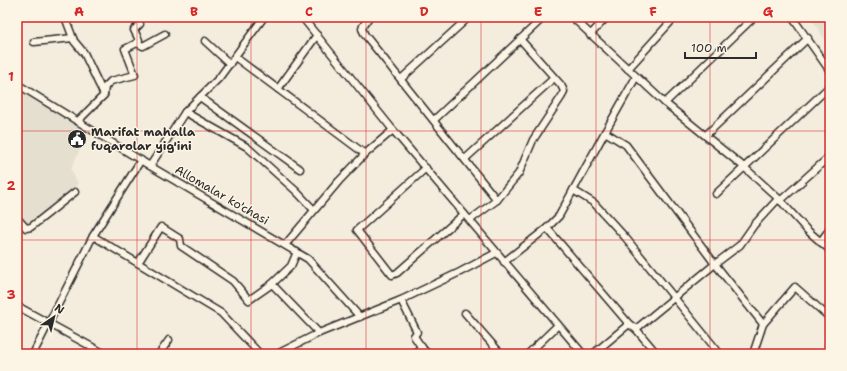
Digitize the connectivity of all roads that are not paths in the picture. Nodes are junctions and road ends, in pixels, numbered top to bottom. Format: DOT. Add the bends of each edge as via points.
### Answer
graph roads {
  1 [pos="66,17"];
  2 [pos="264,17"];
  3 [pos="302,17"];
  4 [pos="369,17"];
  5 [pos="469,17"];
  6 [pos="544,17"];
  7 [pos="572,17"];
  8 [pos="607,17"];
  9 [pos="675,17"];
  10 [pos="754,17"];
  11 [pos="792,17"];
  12 [pos="140,24"];
  13 [pos="165,34"];
  14 [pos="317,35"];
  15 [pos="590,35"];
  16 [pos="73,38"];
  17 [pos="808,38"];
  18 [pos="520,39"];
  19 [pos="205,41"];
  20 [pos="34,42"];
  21 [pos="137,42"];
  22 [pos="235,57"];
  23 [pos="230,64"];
  24 [pos="628,69"];
  25 [pos="830,72"];
  26 [pos="636,77"];
  27 [pos="554,78"];
  28 [pos="401,79"];
  29 [pos="17,84"];
  30 [pos="830,86"];
  31 [pos="278,89"];
  32 [pos="104,95"];
  33 [pos="200,97"];
  34 [pos="665,103"];
  35 [pos="185,112"];
  36 [pos="434,120"];
  37 [pos="78,121"];
  38 [pos="393,130"];
  39 [pos="605,132"];
  40 [pos="706,135"];
  41 [pos="365,154"];
  42 [pos="830,156"];
  43 [pos="465,159"];
  44 [pos="141,160"];
  45 [pos="150,166"];
  46 [pos="744,167"];
  47 [pos="426,168"];
  48 [pos="300,169"];
  49 [pos="573,190"];
  50 [pos="74,192"];
  51 [pos="716,194"];
  52 [pos="497,200"];
  53 [pos="780,201"];
  54 [pos="314,210"];
  55 [pos="464,214"];
  56 [pos="17,218"];
  57 [pos="470,220"];
  58 [pos="547,228"];
  59 [pos="830,229"];
  60 [pos="93,236"];
  61 [pos="820,242"];
  62 [pos="285,245"];
  63 [pos="830,250"];
  64 [pos="297,252"];
  65 [pos="496,253"];
  66 [pos="504,262"];
  67 [pos="138,263"];
  68 [pos="715,264"];
  69 [pos="272,284"];
  70 [pos="674,298"];
  71 [pos="401,300"];
  72 [pos="17,306"];
  73 [pos="465,313"];
  74 [pos="360,317"];
  75 [pos="830,318"];
  76 [pos="48,324"];
  77 [pos="629,324"];
  78 [pos="763,324"];
  79 [pos="558,325"];
  80 [pos="636,329"];
  81 [pos="319,333"];
  82 [pos="168,340"];
  83 [pos="422,347"];
  84 [pos="97,352"];
  85 [pos="33,354"];
  86 [pos="105,354"];
  87 [pos="159,354"];
  88 [pos="260,354"];
  89 [pos="277,354"];
  90 [pos="413,354"];
  91 [pos="428,354"];
  92 [pos="501,354"];
  93 [pos="528,354"];
  94 [pos="582,354"];
  95 [pos="593,354"];
  96 [pos="657,354"];
  97 [pos="720,354"];
  98 [pos="753,354"];
  1 -- 16 [label="street"];
  2 -- 22 [label="street"];
  3 -- 14 [label="street"];
  4 -- 28 [label="street" via="362,30"];
  5 -- 28 [label="street"];
  6 -- 18 [label="street"];
  7 -- 15 [label="street"];
  8 -- 15 [label="street"];
  9 -- 24 [label="street"];
  10 -- 34 [label="street"];
  11 -- 17 [label="street"];
  12 -- 21 [label="street" via="134,30"];
  13 -- 21 [label="street" via="143,46"];
  14 -- 31 [label="street"];
  14 -- 38 [label="street"];
  15 -- 24 [label="street"];
  16 -- 20 [label="street"];
  16 -- 32 [label="street" via="84,54"];
  17 -- 25 [label="street"];
  17 -- 40 [label="street"];
  18 -- 27 [label="street"];
  18 -- 36 [label="street"];
  19 -- 23 [label="street"];
  21 -- 32 [label="street" via="125,49 135,75 111,81 105,87"];
  22 -- 23 [label="street"];
  22 -- 31 [label="street"];
  23 -- 33 [label="street"];
  24 -- 26 [label="street"];
  26 -- 34 [label="street"];
  26 -- 39 [label="street"];
  27 -- 43 [label="street"];
  27 -- 52 [label="street" via="564,91 562,96 533,140 519,173"];
  28 -- 36 [label="street"];
  29 -- 37 [label="street, Allomalar ko'chasi"];
  30 -- 46 [label="street"];
  31 -- 41 [label="street"];
  32 -- 37 [label="street"];
  33 -- 35 [label="street"];
  33 -- 48 [label="street"];
  34 -- 40 [label="street"];
  35 -- 45 [label="street"];
  35 -- 54 [label="street" via="247,147"];
  36 -- 43 [label="street"];
  37 -- 44 [label="street, Allomalar ko'chasi"];
  38 -- 41 [label="street"];
  38 -- 47 [label="street"];
  39 -- 49 [label="street"];
  39 -- 68 [label="street" via="626,145"];
  40 -- 46 [label="street"];
  41 -- 54 [label="street"];
  42 -- 53 [label="street"];
  43 -- 52 [label="street"];
  44 -- 45 [label="street, Allomalar ko'chasi"];
  44 -- 60 [label="street"];
  45 -- 62 [label="street, Allomalar ko'chasi"];
  46 -- 51 [label="street"];
  46 -- 53 [label="street"];
  47 -- 55 [label="street"];
  47 -- 55 [label="street" via="357,230 392,275"];
  49 -- 58 [label="street" via="560,216"];
  49 -- 70 [label="street" via="594,203"];
  50 -- 56 [label="street" via="31,227 26,228"];
  52 -- 57 [label="street"];
  53 -- 61 [label="street"];
  53 -- 68 [label="street" via="778,199 740,244"];
  54 -- 62 [label="street"];
  55 -- 57 [label="street"];
  57 -- 65 [label="street"];
  58 -- 66 [label="street"];
  58 -- 77 [label="street"];
  59 -- 61 [label="street"];
  60 -- 67 [label="street"];
  60 -- 76 [label="street"];
  61 -- 63 [label="street"];
  62 -- 64 [label="street, Allomalar ko'chasi"];
  64 -- 69 [label="street" via="291,266"];
  64 -- 74 [label="street, Allomalar ko'chasi" via="308,259"];
  65 -- 66 [label="street"];
  65 -- 71 [label="street"];
  66 -- 79 [label="street"];
  67 -- 69 [label="street" via="161,227 180,239 181,246 233,280 249,300"];
  67 -- 88 [label="street" via="221,312"];
  68 -- 70 [label="street"];
  68 -- 78 [label="street"];
  69 -- 81 [label="street"];
  70 -- 80 [label="street"];
  70 -- 97 [label="street"];
  71 -- 74 [label="street"];
  71 -- 83 [label="street" via="417,332 414,336"];
  72 -- 76 [label="street"];
  73 -- 92 [label="street"];
  74 -- 81 [label="street"];
  75 -- 78 [label="street" via="796,287"];
  76 -- 84 [label="street"];
  76 -- 85 [label="street"];
  77 -- 80 [label="street"];
  77 -- 95 [label="street"];
  78 -- 98 [label="street"];
  79 -- 93 [label="street"];
  79 -- 94 [label="street"];
  80 -- 96 [label="street"];
  81 -- 89 [label="street"];
  82 -- 87 [label="street"];
  83 -- 90 [label="street"];
  83 -- 91 [label="street"];
  84 -- 86 [label="street"];
}
